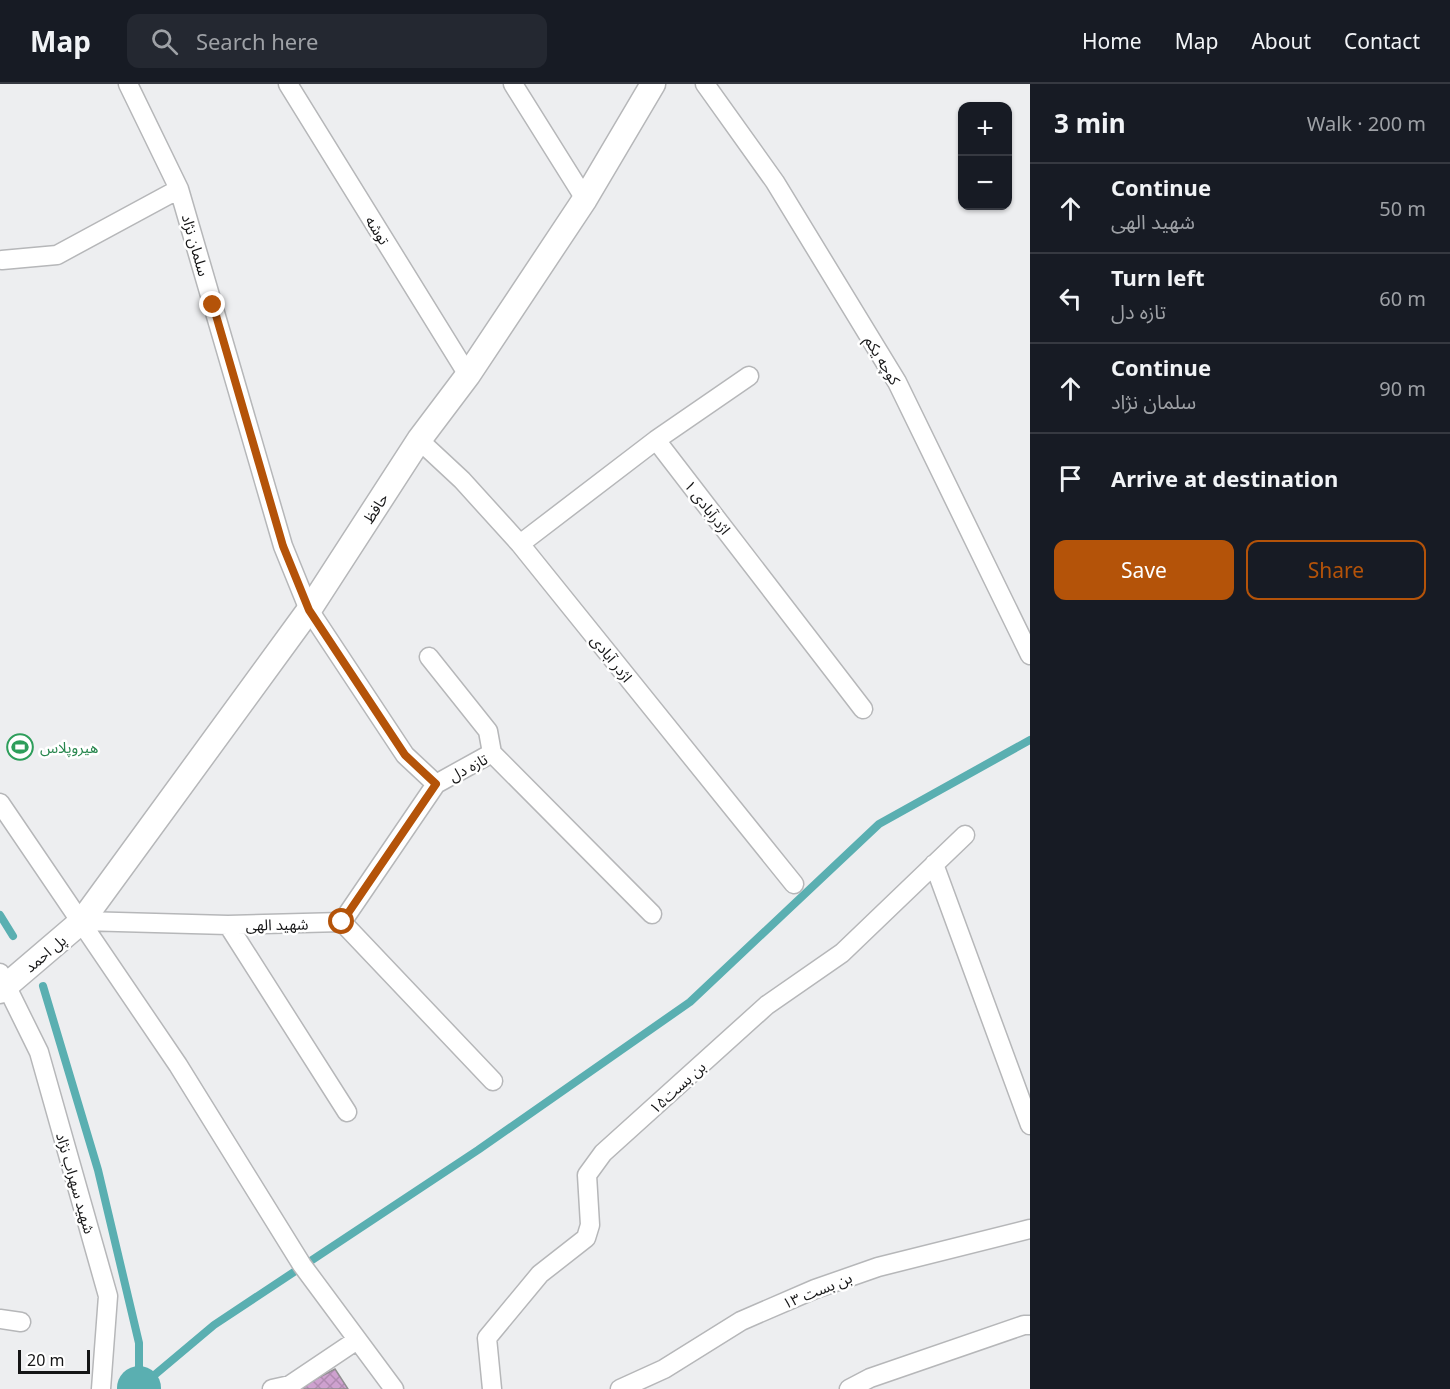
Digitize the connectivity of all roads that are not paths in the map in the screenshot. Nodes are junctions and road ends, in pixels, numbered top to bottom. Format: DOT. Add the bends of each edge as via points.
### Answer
graph roads {
  1 [pos="128,84"];
  2 [pos="288,84"];
  3 [pos="513,84"];
  4 [pos="653,84"];
  5 [pos="705,84"];
  6 [pos="179,189"];
  7 [pos="585,200"];
  8 [pos="2,260"];
  9 [pos="468,375"];
  10 [pos="749,376"];
  11 [pos="419,440"];
  12 [pos="656,440"];
  13 [pos="520,544"];
  14 [pos="309,610"];
  15 [pos="1030,656"];
  16 [pos="429,657"];
  17 [pos="863,709"];
  18 [pos="492,753"];
  19 [pos="436,784"];
  20 [pos="0,803"];
  21 [pos="965,835"];
  22 [pos="934,864"];
  23 [pos="794,884"];
  24 [pos="652,914"];
  25 [pos="82,921"];
  26 [pos="342,922"];
  27 [pos="228,925"];
  28 [pos="2,983"];
  29 [pos="493,1081"];
  30 [pos="347,1112"];
  31 [pos="1030,1125"];
  32 [pos="1030,1229"];
  33 [pos="0,1319"];
  34 [pos="21,1322"];
  35 [pos="1030,1325"];
  36 [pos="357,1340"];
  37 [pos="100,1389"];
  38 [pos="272,1389"];
  39 [pos="393,1389"];
  40 [pos="492,1389"];
  41 [pos="620,1389"];
  42 [pos="849,1389"];
  1 -- 6 [label="street, سلمان نژاد"];
  2 -- 9 [label="street, توشه"];
  3 -- 7 [label="street"];
  4 -- 7 [label="street, حافظ"];
  5 -- 15 [label="street, کوچه یکم" via="775,182 897,382"];
  6 -- 8 [label="street" via="57,255"];
  6 -- 14 [label="street, سلمان نژاد" via="283,546"];
  7 -- 9 [label="street, حافظ"];
  9 -- 11 [label="street, حافظ"];
  10 -- 12 [label="street"];
  11 -- 13 [label="street, اژدر آبادی"];
  11 -- 14 [label="street, حافظ"];
  12 -- 13 [label="street"];
  12 -- 17 [label="street, اژدرآبادی ۱"];
  13 -- 23 [label="street, اژدر آبادی"];
  14 -- 19 [label="street, تازه دل" via="405,755"];
  14 -- 25 [label="street, حافظ"];
  16 -- 18 [label="street" via="488,730"];
  18 -- 19 [label="street, تازه دل"];
  18 -- 24 [label="street, تازه دل"];
  19 -- 26 [label="street"];
  20 -- 25 [label="street"];
  21 -- 22 [label="street, بن بست۱۵"];
  22 -- 31 [label="street"];
  22 -- 40 [label="street, بن بست۱۵" via="842,953 767,1005 603,1153 587,1175 590,1225 586,1238 540,1274 488,1338"];
  25 -- 27 [label="street, شهید الهی"];
  25 -- 28 [label="street, پل احمد"];
  25 -- 36 [label="street"];
  26 -- 27 [label="street, شهید الهی"];
  26 -- 29 [label="street"];
  27 -- 30 [label="street"];
  28 -- 37 [label="street, شهید سهراب نژاد" via="39,1052 108,1296"];
  32 -- 41 [label="street, بن بست ۱۳" via="878,1267 815,1289 741,1321 664,1369"];
  33 -- 34 [label="street"];
  35 -- 42 [label="street" via="870,1378"];
  36 -- 38 [label="street" via="290,1385"];
  36 -- 39 [label="street"];
}
